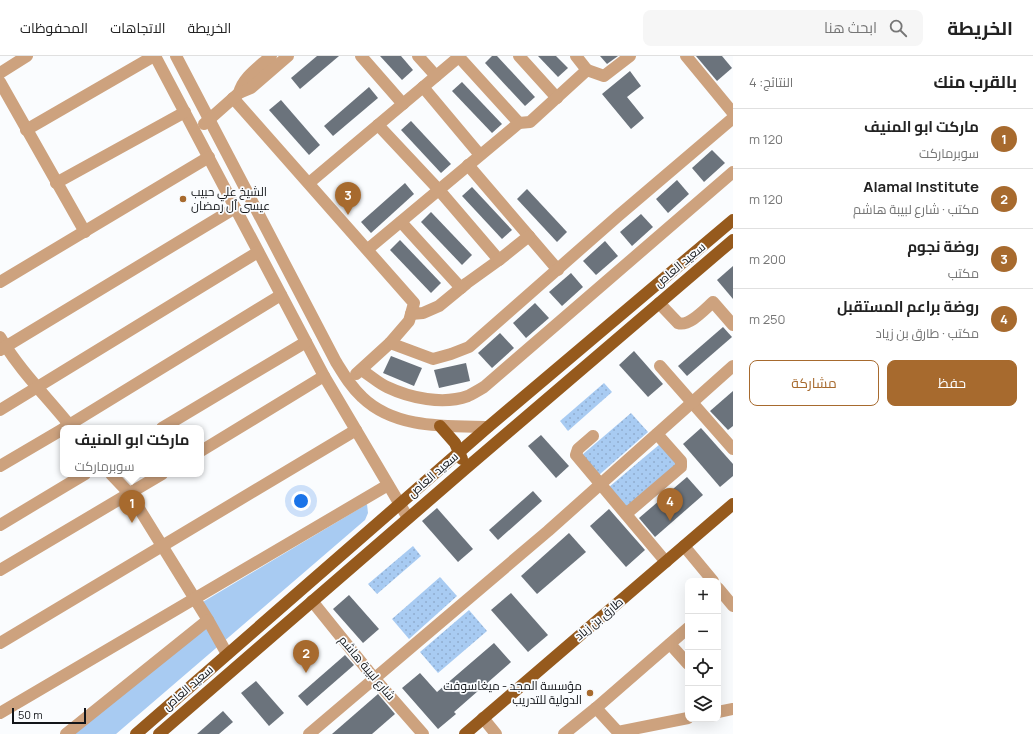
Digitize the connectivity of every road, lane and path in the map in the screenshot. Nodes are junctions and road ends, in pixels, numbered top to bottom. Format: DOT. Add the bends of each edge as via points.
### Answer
graph roads {
  1 [pos="28,56"];
  2 [pos="154,56"];
  3 [pos="176,56"];
  4 [pos="272,56"];
  5 [pos="288,56"];
  6 [pos="361,56"];
  7 [pos="418,56"];
  8 [pos="459,56"];
  9 [pos="519,56"];
  10 [pos="576,56"];
  11 [pos="630,56"];
  12 [pos="686,56"];
  13 [pos="587,70"];
  14 [pos="0,73"];
  15 [pos="436,76"];
  16 [pos="0,82"];
  17 [pos="423,87"];
  18 [pos="236,96"];
  19 [pos="557,98"];
  20 [pos="403,104"];
  21 [pos="185,112"];
  22 [pos="733,113"];
  23 [pos="733,118"];
  24 [pos="210,119"];
  25 [pos="519,123"];
  26 [pos="378,125"];
  27 [pos="26,130"];
  28 [pos="195,132"];
  29 [pos="480,155"];
  30 [pos="209,156"];
  31 [pos="468,165"];
  32 [pos="733,172"];
  33 [pos="56,182"];
  34 [pos="309,184"];
  35 [pos="438,190"];
  36 [pos="235,208"];
  37 [pos="733,220"];
  38 [pos="400,222"];
  39 [pos="85,232"];
  40 [pos="529,236"];
  41 [pos="733,240"];
  42 [pos="368,250"];
  43 [pos="258,252"];
  44 [pos="500,260"];
  45 [pos="558,270"];
  46 [pos="0,282"];
  47 [pos="461,288"];
  48 [pos="281,295"];
  49 [pos="659,303"];
  50 [pos="411,314"];
  51 [pos="733,325"];
  52 [pos="306,342"];
  53 [pos="390,343"];
  54 [pos="2,344"];
  55 [pos="660,366"];
  56 [pos="733,366"];
  57 [pos="361,370"];
  58 [pos="324,376"];
  59 [pos="348,382"];
  60 [pos="36,387"];
  61 [pos="334,393"];
  62 [pos="691,403"];
  63 [pos="0,410"];
  64 [pos="65,425"];
  65 [pos="70,425"];
  66 [pos="167,425"];
  67 [pos="440,426"];
  68 [pos="488,427"];
  69 [pos="356,430"];
  70 [pos="60,431"];
  71 [pos="657,434"];
  72 [pos="593,436"];
  73 [pos="204,449"];
  74 [pos="733,449"];
  75 [pos="459,452"];
  76 [pos="0,466"];
  77 [pos="464,470"];
  78 [pos="80,477"];
  79 [pos="114,477"];
  80 [pos="157,477"];
  81 [pos="600,484"];
  82 [pos="388,485"];
  83 [pos="130,494"];
  84 [pos="400,504"];
  85 [pos="733,504"];
  86 [pos="626,514"];
  87 [pos="408,518"];
  88 [pos="0,525"];
  89 [pos="162,546"];
  90 [pos="684,546"];
  91 [pos="666,562"];
  92 [pos="0,570"];
  93 [pos="711,578"];
  94 [pos="194,599"];
  95 [pos="312,601"];
  96 [pos="208,620"];
  97 [pos="685,631"];
  98 [pos="1,640"];
  99 [pos="670,644"];
  100 [pos="226,654"];
  101 [pos="685,661"];
  102 [pos="374,678"];
  103 [pos="596,708"];
  104 [pos="733,709"];
  105 [pos="721,711"];
  106 [pos="0,713"];
  107 [pos="483,718"];
  108 [pos="685,719"];
  109 [pos="616,733"];
  110 [pos="66,734"];
  111 [pos="136,734"];
  112 [pos="159,734"];
  113 [pos="309,734"];
  114 [pos="423,734"];
  115 [pos="465,734"];
  116 [pos="496,734"];
  117 [pos="564,734"];
  1 -- 14 [label="street"];
  2 -- 21 [label="street"];
  2 -- 27 [label="street"];
  3 -- 24 [label="street"];
  4 -- 18 [label="street" via="245,80"];
  5 -- 18 [label="street" via="251,88"];
  6 -- 20 [label="street"];
  7 -- 15 [label="street"];
  8 -- 15 [label="street"];
  8 -- 25 [label="street"];
  9 -- 19 [label="street"];
  10 -- 13 [label="street"];
  11 -- 13 [label="street" via="604,76"];
  12 -- 22 [label="street"];
  13 -- 19 [label="street"];
  15 -- 17 [label="street"];
  16 -- 27 [label="street"];
  17 -- 20 [label="street"];
  17 -- 29 [label="street"];
  18 -- 24 [label="street"];
  18 -- 34 [label="street"];
  19 -- 25 [label="street" via="530,122"];
  20 -- 26 [label="street"];
  21 -- 28 [label="street"];
  21 -- 33 [label="street"];
  23 -- 45 [label="street"];
  24 -- 28 [label="street"];
  24 -- 59 [label="street"];
  25 -- 29 [label="street"];
  26 -- 34 [label="street"];
  26 -- 35 [label="street"];
  27 -- 33 [label="street"];
  28 -- 30 [label="street"];
  29 -- 31 [label="street"];
  30 -- 36 [label="street"];
  30 -- 39 [label="street"];
  31 -- 35 [label="street"];
  31 -- 40 [label="street"];
  32 -- 57 [label="street" via="484,387 467,396 447,400 424,399 386,387"];
  33 -- 39 [label="street"];
  34 -- 42 [label="street"];
  35 -- 38 [label="street"];
  35 -- 44 [label="street"];
  36 -- 43 [label="street"];
  36 -- 54 [label="street"];
  37 -- 68 [label="main road, سعيد العاص"];
  38 -- 42 [label="street"];
  38 -- 47 [label="street"];
  39 -- 46 [label="street"];
  40 -- 44 [label="street"];
  40 -- 45 [label="street"];
  41 -- 49 [label="main road"];
  42 -- 50 [label="street" via="414,303"];
  43 -- 48 [label="street"];
  43 -- 60 [label="street"];
  44 -- 47 [label="street"];
  45 -- 53 [label="street" via="469,347 433,359"];
  47 -- 50 [label="street" via="439,306 423,313"];
  48 -- 52 [label="street"];
  48 -- 65 [label="street"];
  49 -- 51 [label="street" via="683,325 689,323 713,302"];
  49 -- 77 [label="main road"];
  50 -- 53 [label="street" via="409,321"];
  52 -- 58 [label="street"];
  52 -- 66 [label="street"];
  53 -- 57 [label="street"];
  54 -- 60 [label="street"];
  55 -- 62 [label="street"];
  56 -- 62 [label="street"];
  57 -- 59 [label="street"];
  58 -- 61 [label="street"];
  58 -- 73 [label="street"];
  59 -- 61 [label="street"];
  59 -- 67 [label="street" via="376,409 392,417"];
  60 -- 63 [label="street"];
  60 -- 64 [label="street"];
  61 -- 69 [label="street"];
  62 -- 71 [label="street"];
  62 -- 74 [label="street"];
  67 -- 68 [label="street"];
  67 -- 75 [label="main road"];
  68 -- 75 [label="main road, سعيد العاص"];
  69 -- 82 [label="street"];
  69 -- 89 [label="street"];
  70 -- 76 [label="street"];
  71 -- 81 [label="street"];
  71 -- 86 [label="street" via="682,465"];
  72 -- 81 [label="street" via="578,449 576,455"];
  75 -- 77 [label="main road"];
  75 -- 84 [label="main road, سعيد العاص"];
  77 -- 87 [label="main road"];
  78 -- 88 [label="street"];
  79 -- 83 [label="street"];
  80 -- 83 [label="street"];
  81 -- 86 [label="street"];
  81 -- 102 [label="street"];
  82 -- 84 [label="street"];
  82 -- 94 [label="street"];
  83 -- 89 [label="street"];
  83 -- 92 [label="street"];
  84 -- 87 [label="street"];
  84 -- 100 [label="main road, سعيد العاص"];
  85 -- 90 [label="main road, طارق بن زياد"];
  86 -- 91 [label="street"];
  87 -- 95 [label="main road"];
  89 -- 94 [label="street"];
  89 -- 98 [label="street"];
  90 -- 91 [label="main road, طارق بن زياد"];
  90 -- 93 [label="street"];
  91 -- 107 [label="main road, طارق بن زياد"];
  94 -- 96 [label="street"];
  94 -- 106 [label="street"];
  95 -- 102 [label="street, شارع لبيبة هاشم"];
  95 -- 112 [label="main road"];
  96 -- 100 [label="street"];
  96 -- 110 [label="street"];
  97 -- 99 [label="street"];
  99 -- 101 [label="street"];
  99 -- 103 [label="street"];
  100 -- 111 [label="main road, سعيد العاص"];
  102 -- 113 [label="street"];
  102 -- 114 [label="street, شارع لبيبة هاشم"];
  103 -- 109 [label="street"];
  103 -- 117 [label="street"];
  104 -- 105 [label="street"];
  107 -- 115 [label="main road, طارق بن زياد"];
  107 -- 116 [label="street"];
  108 -- 109 [label="street"];
}
